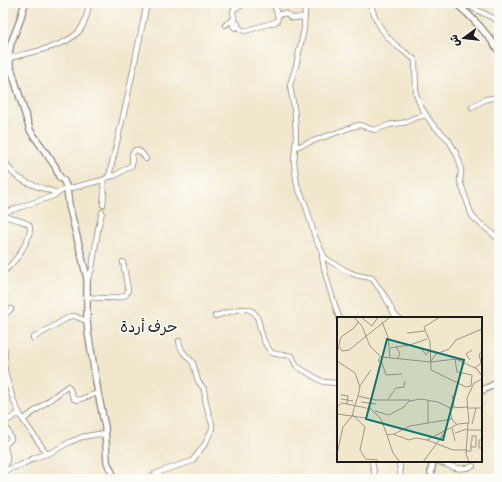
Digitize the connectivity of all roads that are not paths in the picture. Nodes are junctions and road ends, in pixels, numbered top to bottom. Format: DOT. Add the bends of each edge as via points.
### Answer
graph roads {
  1 [pos="25,3"];
  2 [pos="89,3"];
  3 [pos="147,3"];
  4 [pos="246,3"];
  5 [pos="274,3"];
  6 [pos="370,3"];
  7 [pos="456,3"];
  8 [pos="460,3"];
  9 [pos="305,4"];
  10 [pos="277,15"];
  11 [pos="305,17"];
  12 [pos="499,21"];
  13 [pos="236,22"];
  14 [pos="225,25"];
  15 [pos="499,51"];
  16 [pos="9,58"];
  17 [pos="10,65"];
  18 [pos="3,71"];
  19 [pos="499,97"];
  20 [pos="472,107"];
  21 [pos="426,115"];
  22 [pos="296,147"];
  23 [pos="3,158"];
  24 [pos="146,159"];
  25 [pos="109,177"];
  26 [pos="103,180"];
  27 [pos="62,191"];
  28 [pos="103,205"];
  29 [pos="102,212"];
  30 [pos="3,213"];
  31 [pos="3,216"];
  32 [pos="499,240"];
  33 [pos="322,253"];
  34 [pos="123,262"];
  35 [pos="3,272"];
  36 [pos="87,282"];
  37 [pos="87,297"];
  38 [pos="11,309"];
  39 [pos="3,316"];
  40 [pos="215,316"];
  41 [pos="339,317"];
  42 [pos="398,317"];
  43 [pos="87,320"];
  44 [pos="33,338"];
  45 [pos="179,341"];
  46 [pos="3,344"];
  47 [pos="499,382"];
  48 [pos="337,383"];
  49 [pos="482,390"];
  50 [pos="98,393"];
  51 [pos="19,413"];
  52 [pos="23,420"];
  53 [pos="105,427"];
  54 [pos="106,435"];
  55 [pos="88,436"];
  56 [pos="47,454"];
  57 [pos="373,462"];
  58 [pos="399,462"];
  59 [pos="433,462"];
  60 [pos="440,462"];
  61 [pos="473,466"];
  62 [pos="3,471"];
  63 [pos="115,479"];
  64 [pos="147,479"];
  65 [pos="375,479"];
  66 [pos="401,479"];
  67 [pos="433,479"];
  1 -- 16 [label="main road" via="11,43"];
  2 -- 16 [label="street" via="82,27 70,40 58,46"];
  3 -- 25 [label="street"];
  4 -- 13 [label="street" via="234,9"];
  5 -- 10 [label="street"];
  6 -- 21 [label="street" via="380,28 415,60 416,94"];
  7 -- 15 [label="main road" via="483,30"];
  8 -- 12 [label="street"];
  9 -- 11 [label="street"];
  10 -- 11 [label="street" via="286,13 291,18"];
  10 -- 13 [label="street" via="278,20 275,22 245,31"];
  11 -- 22 [label="street" via="302,41 290,85 295,114"];
  13 -- 14 [label="street"];
  16 -- 17 [label="main road"];
  17 -- 18 [label="street"];
  17 -- 27 [label="main road" via="30,130 64,181"];
  19 -- 20 [label="street"];
  21 -- 22 [label="street" via="374,130 355,126"];
  21 -- 32 [label="street" via="448,139 456,153 460,163 460,181 472,216"];
  22 -- 33 [label="street" via="294,162 297,185"];
  23 -- 27 [label="street" via="15,175 28,182"];
  24 -- 25 [label="street" via="140,151 135,150 132,154 132,165"];
  25 -- 26 [label="street"];
  26 -- 27 [label="street"];
  26 -- 28 [label="street"];
  27 -- 30 [label="street"];
  27 -- 36 [label="main road" via="67,198"];
  29 -- 36 [label="street" via="92,269"];
  31 -- 35 [label="street" via="27,223 31,229 16,258"];
  33 -- 41 [label="street" via="325,276"];
  33 -- 42 [label="street" via="328,260 347,271 372,278"];
  34 -- 37 [label="street" via="128,290 126,295 107,298"];
  36 -- 37 [label="main road"];
  37 -- 43 [label="main road"];
  38 -- 39 [label="street"];
  40 -- 48 [label="street" via="244,309 251,311 257,317 262,336 271,352 292,356 298,367 323,382"];
  43 -- 44 [label="street" via="71,316"];
  43 -- 50 [label="main road"];
  45 -- 64 [label="street" via="183,352 193,363 198,381 204,389 212,429 205,444 192,460"];
  46 -- 51 [label="street" via="6,376"];
  47 -- 49 [label="main road"];
  50 -- 52 [label="street" via="78,400 72,397 68,386"];
  50 -- 53 [label="main road"];
  51 -- 52 [label="street"];
  51 -- 62 [label="street" via="5,422 11,439 6,445 8,458"];
  52 -- 56 [label="street"];
  53 -- 54 [label="main road"];
  53 -- 55 [label="street"];
  54 -- 55 [label="street"];
  54 -- 63 [label="main road" via="107,462"];
  55 -- 56 [label="street"];
  56 -- 62 [label="street"];
  57 -- 65 [label="street"];
  58 -- 66 [label="street"];
  59 -- 67 [label="main road"];
  60 -- 61 [label="street" via="459,469"];
}
